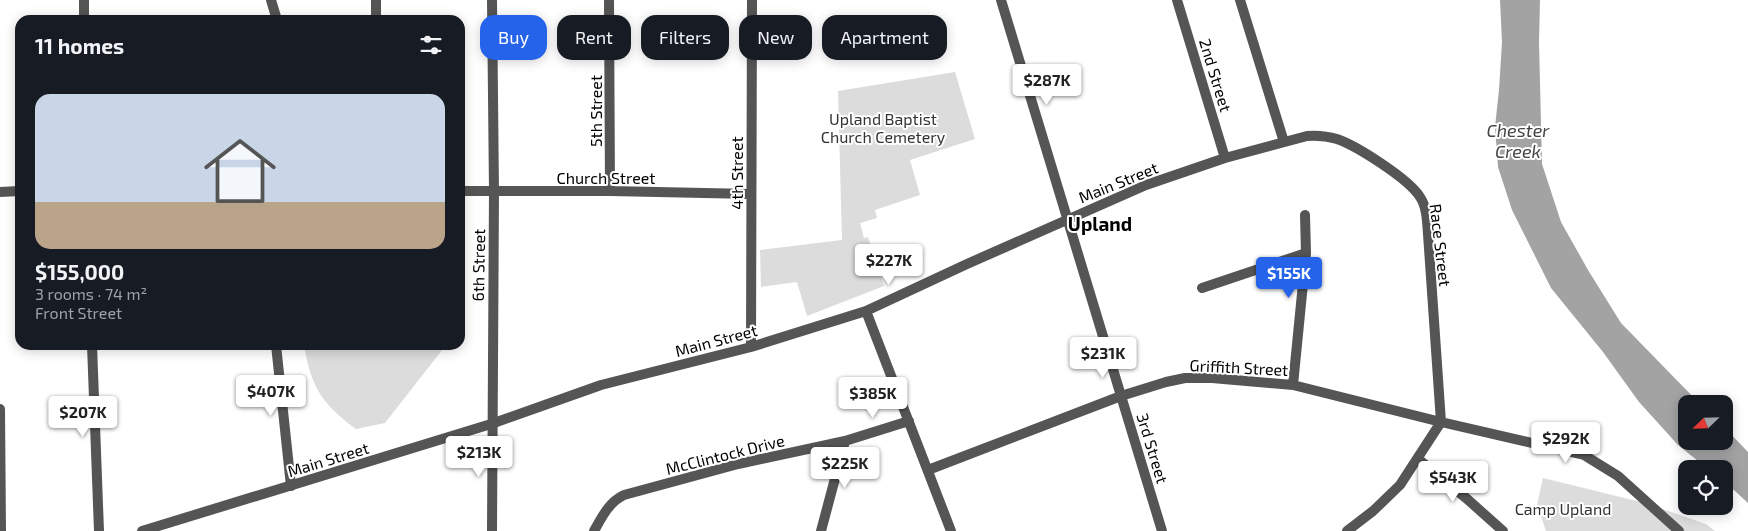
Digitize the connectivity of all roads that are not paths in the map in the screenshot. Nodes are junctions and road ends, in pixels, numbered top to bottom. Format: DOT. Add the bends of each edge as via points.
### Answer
graph roads {
  1 [pos="84,0"];
  2 [pos="271,0"];
  3 [pos="376,0"];
  4 [pos="492,0"];
  5 [pos="609,0"];
  6 [pos="752,0"];
  7 [pos="1001,0"];
  8 [pos="1177,0"];
  9 [pos="1240,0"];
  10 [pos="84,15"];
  11 [pos="276,15"];
  12 [pos="376,15"];
  13 [pos="1284,142"];
  14 [pos="1226,158"];
  15 [pos="15,191"];
  16 [pos="465,191"];
  17 [pos="610,191"];
  18 [pos="0,192"];
  19 [pos="494,192"];
  20 [pos="751,194"];
  21 [pos="1305,215"];
  22 [pos="1069,219"];
  23 [pos="1306,253"];
  24 [pos="1202,288"];
  25 [pos="866,311"];
  26 [pos="752,347"];
  27 [pos="92,350"];
  28 [pos="277,350"];
  29 [pos="1293,385"];
  30 [pos="1120,396"];
  31 [pos="0,409"];
  32 [pos="909,421"];
  33 [pos="1441,422"];
  34 [pos="491,424"];
  35 [pos="845,441"];
  36 [pos="1418,459"];
  37 [pos="928,470"];
  38 [pos="291,486"];
  39 [pos="1362,527"];
  40 [pos="1,531"];
  41 [pos="99,531"];
  42 [pos="142,531"];
  43 [pos="492,531"];
  44 [pos="594,531"];
  45 [pos="822,531"];
  46 [pos="951,531"];
  47 [pos="1162,531"];
  48 [pos="1347,531"];
  49 [pos="1503,531"];
  50 [pos="1679,531"];
  1 -- 10 [label="street"];
  2 -- 11 [label="street"];
  3 -- 12 [label="street"];
  4 -- 19 [label="street, 6th Street"];
  5 -- 17 [label="street, 5th Street"];
  6 -- 20 [label="street, 4th Street"];
  7 -- 22 [label="street, 3rd Street"];
  8 -- 14 [label="street, 2nd Street"];
  9 -- 13 [label="street"];
  13 -- 14 [label="street, Main Street"];
  13 -- 33 [label="street, Race Street" via="1316,135 1339,140 1396,174 1420,197 1428,234"];
  14 -- 22 [label="street, Main Street" via="1146,185"];
  15 -- 18 [label="street"];
  16 -- 19 [label="street, Church Street"];
  17 -- 19 [label="street, Church Street"];
  17 -- 20 [label="street, Church Street"];
  19 -- 34 [label="street, 6th Street"];
  20 -- 26 [label="street, 4th Street"];
  21 -- 23 [label="street"];
  22 -- 25 [label="street, Main Street"];
  22 -- 30 [label="street, 3rd Street"];
  23 -- 24 [label="street"];
  23 -- 29 [label="street"];
  25 -- 26 [label="street, Main Street"];
  25 -- 32 [label="street"];
  26 -- 34 [label="street, Main Street" via="601,385"];
  27 -- 41 [label="street"];
  28 -- 38 [label="street"];
  29 -- 30 [label="street, Griffith Street" via="1185,378"];
  29 -- 33 [label="street, Griffith Street"];
  30 -- 37 [label="street, Griffith Street"];
  30 -- 47 [label="street, 3rd Street"];
  31 -- 40 [label="street"];
  32 -- 35 [label="street, McClintock Drive"];
  32 -- 37 [label="street"];
  33 -- 36 [label="street"];
  33 -- 50 [label="street, Griffith Street" via="1584,455 1618,476"];
  34 -- 38 [label="street, Main Street"];
  34 -- 43 [label="street, 6th Street"];
  35 -- 44 [label="street, McClintock Drive" via="744,462 624,496 607,509"];
  35 -- 45 [label="street"];
  36 -- 39 [label="street" via="1400,485"];
  36 -- 49 [label="street"];
  37 -- 46 [label="street"];
  38 -- 42 [label="street, Main Street"];
  39 -- 48 [label="street"];
}
